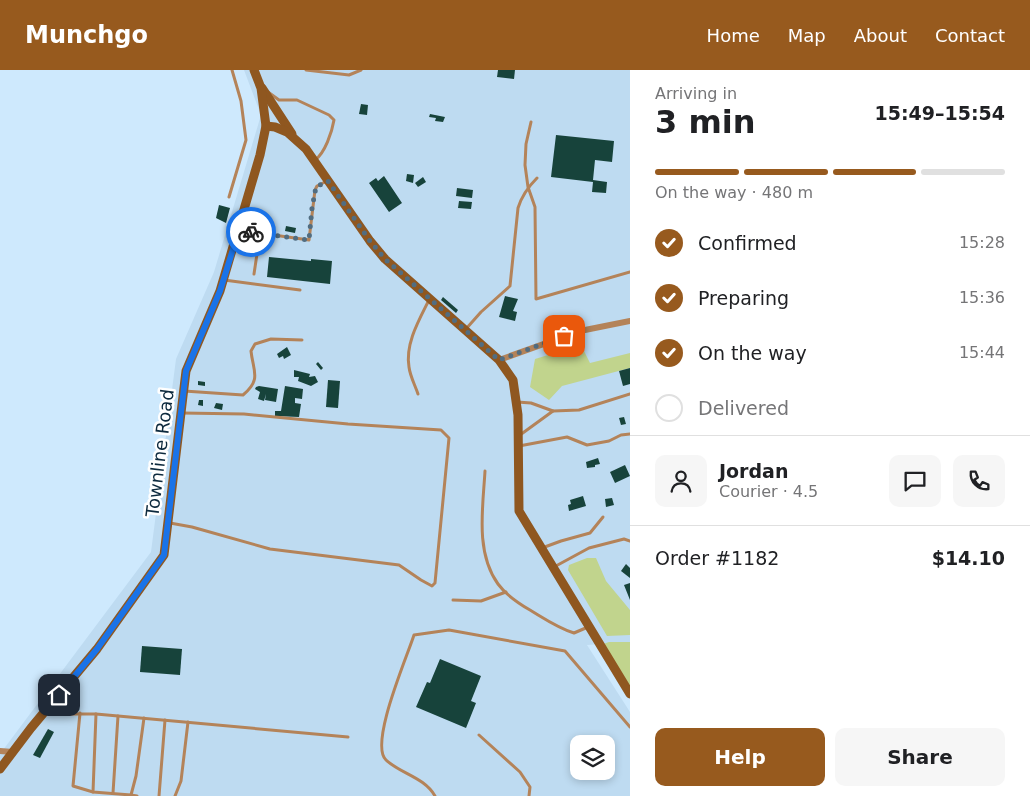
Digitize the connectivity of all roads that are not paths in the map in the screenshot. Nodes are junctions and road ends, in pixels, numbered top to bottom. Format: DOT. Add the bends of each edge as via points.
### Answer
graph roads {
  1 [pos="232,70"];
  2 [pos="254,70"];
  3 [pos="306,70"];
  4 [pos="361,70"];
  5 [pos="262,88"];
  6 [pos="531,122"];
  7 [pos="266,126"];
  8 [pos="293,136"];
  9 [pos="314,160"];
  10 [pos="538,178"];
  11 [pos="328,181"];
  12 [pos="528,187"];
  13 [pos="229,197"];
  14 [pos="239,230"];
  15 [pos="260,234"];
  16 [pos="630,272"];
  17 [pos="254,274"];
  18 [pos="223,280"];
  19 [pos="300,290"];
  20 [pos="429,299"];
  21 [pos="630,321"];
  22 [pos="465,330"];
  23 [pos="302,340"];
  24 [pos="499,360"];
  25 [pos="184,392"];
  26 [pos="418,394"];
  27 [pos="630,394"];
  28 [pos="516,402"];
  29 [pos="553,410"];
  30 [pos="181,413"];
  31 [pos="630,434"];
  32 [pos="518,441"];
  33 [pos="485,471"];
  34 [pos="603,517"];
  35 [pos="168,522"];
  36 [pos="630,541"];
  37 [pos="541,548"];
  38 [pos="553,568"];
  39 [pos="506,592"];
  40 [pos="453,600"];
  41 [pos="589,627"];
  42 [pos="630,694"];
  43 [pos="47,710"];
  44 [pos="80,713"];
  45 [pos="96,714"];
  46 [pos="118,716"];
  47 [pos="144,718"];
  48 [pos="165,720"];
  49 [pos="188,722"];
  50 [pos="630,727"];
  51 [pos="478,735"];
  52 [pos="348,737"];
  53 [pos="0,751"];
  54 [pos="13,752"];
  55 [pos="0,770"];
  56 [pos="93,792"];
  57 [pos="113,793"];
  58 [pos="131,795"];
  59 [pos="137,796"];
  60 [pos="159,796"];
  61 [pos="175,796"];
  62 [pos="435,796"];
  63 [pos="529,796"];
  1 -- 13 [label="lane" via="241,101 246,140"];
  2 -- 5 [label="main road, Townline Road"];
  3 -- 4 [label="lane" via="349,76"];
  5 -- 7 [label="main road, Townline Road"];
  5 -- 8 [label="main road"];
  5 -- 9 [label="lane" via="279,100 297,100 334,120 320,156"];
  6 -- 12 [label="lane" via="525,158"];
  7 -- 8 [label="main road"];
  7 -- 14 [label="main road, Townline Road"];
  8 -- 9 [label="main road"];
  9 -- 11 [label="main road"];
  10 -- 12 [label="lane"];
  11 -- 15 [label="lane" via="316,187 309,240"];
  11 -- 20 [label="main road" via="385,259"];
  12 -- 16 [label="lane" via="535,207 536,299"];
  12 -- 22 [label="lane" via="518,208 510,286"];
  14 -- 15 [label="lane"];
  14 -- 18 [label="main road, Townline Road"];
  15 -- 17 [label="lane"];
  18 -- 19 [label="lane"];
  18 -- 25 [label="main road, Townline Road" via="186,371"];
  20 -- 22 [label="main road"];
  20 -- 26 [label="lane" via="408,352 409,368"];
  21 -- 24 [label="street" via="580,330"];
  22 -- 24 [label="main road"];
  23 -- 25 [label="lane" via="271,339 255,344 251,351 256,372 253,383 243,395"];
  24 -- 28 [label="main road" via="513,380"];
  25 -- 30 [label="main road, Townline Road"];
  27 -- 29 [label="lane" via="579,410"];
  28 -- 29 [label="lane"];
  28 -- 32 [label="main road"];
  29 -- 32 [label="lane"];
  30 -- 35 [label="main road, Townline Road"];
  30 -- 35 [label="lane" via="244,414 441,430 449,438 435,583 432,586 399,565 270,549"];
  31 -- 32 [label="lane" via="587,445 567,437"];
  32 -- 37 [label="main road" via="519,510"];
  33 -- 39 [label="lane" via="482,530 487,563"];
  34 -- 37 [label="lane" via="590,534"];
  35 -- 43 [label="main road, Townline Road" via="164,555 97,649"];
  36 -- 38 [label="lane" via="624,539 589,548"];
  37 -- 38 [label="main road"];
  38 -- 41 [label="main road"];
  39 -- 40 [label="lane" via="481,601"];
  39 -- 41 [label="lane" via="513,600 559,628 574,633"];
  41 -- 42 [label="main road"];
  43 -- 44 [label="lane" via="56,714"];
  43 -- 54 [label="main road, Townline Road"];
  44 -- 45 [label="lane"];
  44 -- 56 [label="lane" via="73,786"];
  45 -- 46 [label="lane"];
  45 -- 56 [label="lane"];
  46 -- 47 [label="lane"];
  46 -- 57 [label="lane"];
  47 -- 48 [label="lane"];
  47 -- 58 [label="lane"];
  48 -- 49 [label="lane"];
  48 -- 60 [label="lane"];
  49 -- 52 [label="lane"];
  49 -- 61 [label="lane" via="181,781"];
  50 -- 62 [label="lane" via="565,651 449,630 414,635 388,708 380,744 386,760 423,782"];
  51 -- 63 [label="lane" via="520,772 530,787"];
  53 -- 54 [label="street"];
  54 -- 55 [label="main road, Townline Road"];
  56 -- 57 [label="lane"];
  57 -- 58 [label="lane"];
  58 -- 59 [label="lane"];
}
